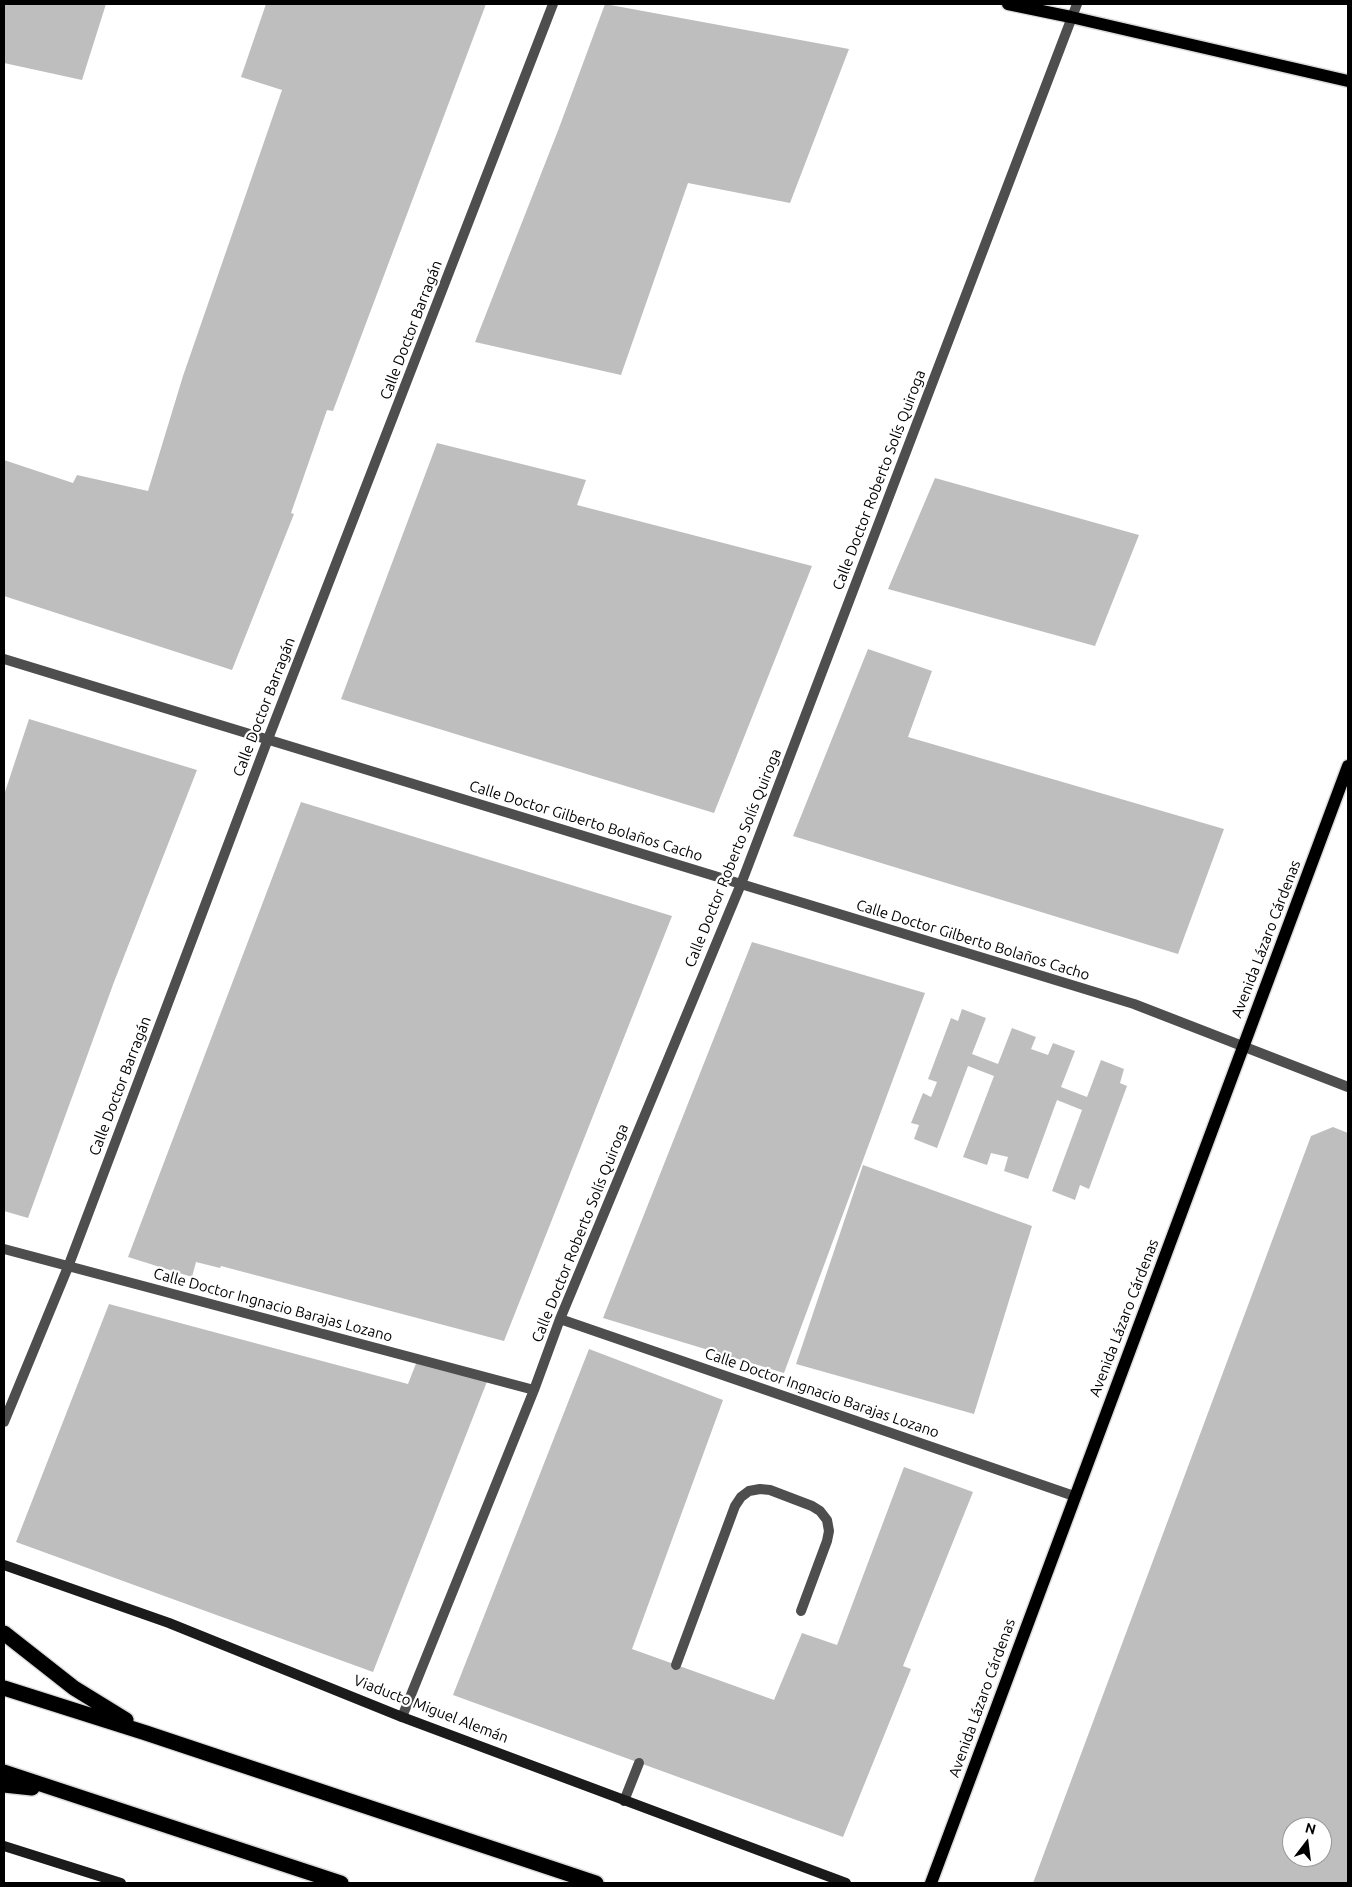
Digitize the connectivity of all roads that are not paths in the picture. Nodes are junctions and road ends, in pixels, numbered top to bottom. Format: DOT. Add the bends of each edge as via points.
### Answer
graph roads {
  1 [pos="553,4"];
  2 [pos="1008,4"];
  3 [pos="1077,4"];
  4 [pos="1072,17"];
  5 [pos="1348,80"];
  6 [pos="4,659"];
  7 [pos="268,740"];
  8 [pos="1348,766"];
  9 [pos="741,884"];
  10 [pos="1243,1046"];
  11 [pos="1348,1087"];
  12 [pos="4,1249"];
  13 [pos="68,1266"];
  14 [pos="560,1319"];
  15 [pos="534,1390"];
  16 [pos="4,1422"];
  17 [pos="1074,1496"];
  18 [pos="4,1565"];
  19 [pos="801,1611"];
  20 [pos="4,1633"];
  21 [pos="676,1664"];
  22 [pos="4,1688"];
  23 [pos="402,1717"];
  24 [pos="146,1733"];
  25 [pos="639,1763"];
  26 [pos="4,1772"];
  27 [pos="4,1784"];
  28 [pos="69,1792"];
  29 [pos="624,1801"];
  30 [pos="4,1846"];
  31 [pos="122,1883"];
  32 [pos="341,1883"];
  33 [pos="596,1883"];
  34 [pos="846,1883"];
  35 [pos="931,1883"];
  1 -- 7 [label="street, Calle Doctor Barragán"];
  2 -- 4 [label="main road"];
  3 -- 4 [label="street, Calle Doctor Roberto Solís Quiroga"];
  4 -- 5 [label="main road"];
  4 -- 9 [label="street, Calle Doctor Roberto Solís Quiroga"];
  6 -- 7 [label="street, Calle Doctor Gilberto Bolaños Cacho"];
  7 -- 9 [label="street, Calle Doctor Gilberto Bolaños Cacho"];
  7 -- 13 [label="street, Calle Doctor Barragán"];
  8 -- 10 [label="main road, Avenida Lázaro Cárdenas"];
  9 -- 10 [label="street, Calle Doctor Gilberto Bolaños Cacho" via="1134,1004"];
  9 -- 14 [label="street, Calle Doctor Roberto Solís Quiroga"];
  10 -- 11 [label="street, Calle Doctor Gilberto Bolaños Cacho"];
  10 -- 17 [label="main road, Avenida Lázaro Cárdenas"];
  12 -- 13 [label="street, Calle Doctor Ingnacio Barajas Lozano"];
  13 -- 15 [label="street, Calle Doctor Ingnacio Barajas Lozano"];
  13 -- 16 [label="street, Calle Doctor Barragán"];
  14 -- 15 [label="street, Calle Doctor Roberto Solís Quiroga"];
  14 -- 17 [label="street, Calle Doctor Ingnacio Barajas Lozano"];
  15 -- 23 [label="street, Calle Doctor Roberto Solís Quiroga"];
  17 -- 35 [label="main road, Avenida Lázaro Cárdenas"];
  18 -- 23 [label="main road, Viaducto Miguel Alemán" via="169,1624"];
  19 -- 21 [label="street" via="827,1541 827,1520 812,1506 770,1490 749,1491 735,1506"];
  20 -- 24 [label="highway" via="74,1688"];
  22 -- 24 [label="highway"];
  23 -- 29 [label="main road, Viaducto Miguel Alemán"];
  24 -- 33 [label="highway"];
  25 -- 29 [label="street"];
  26 -- 28 [label="highway"];
  27 -- 28 [label="highway"];
  28 -- 32 [label="highway"];
  29 -- 34 [label="main road, Viaducto Miguel Alemán"];
  30 -- 31 [label="main road"];
}
